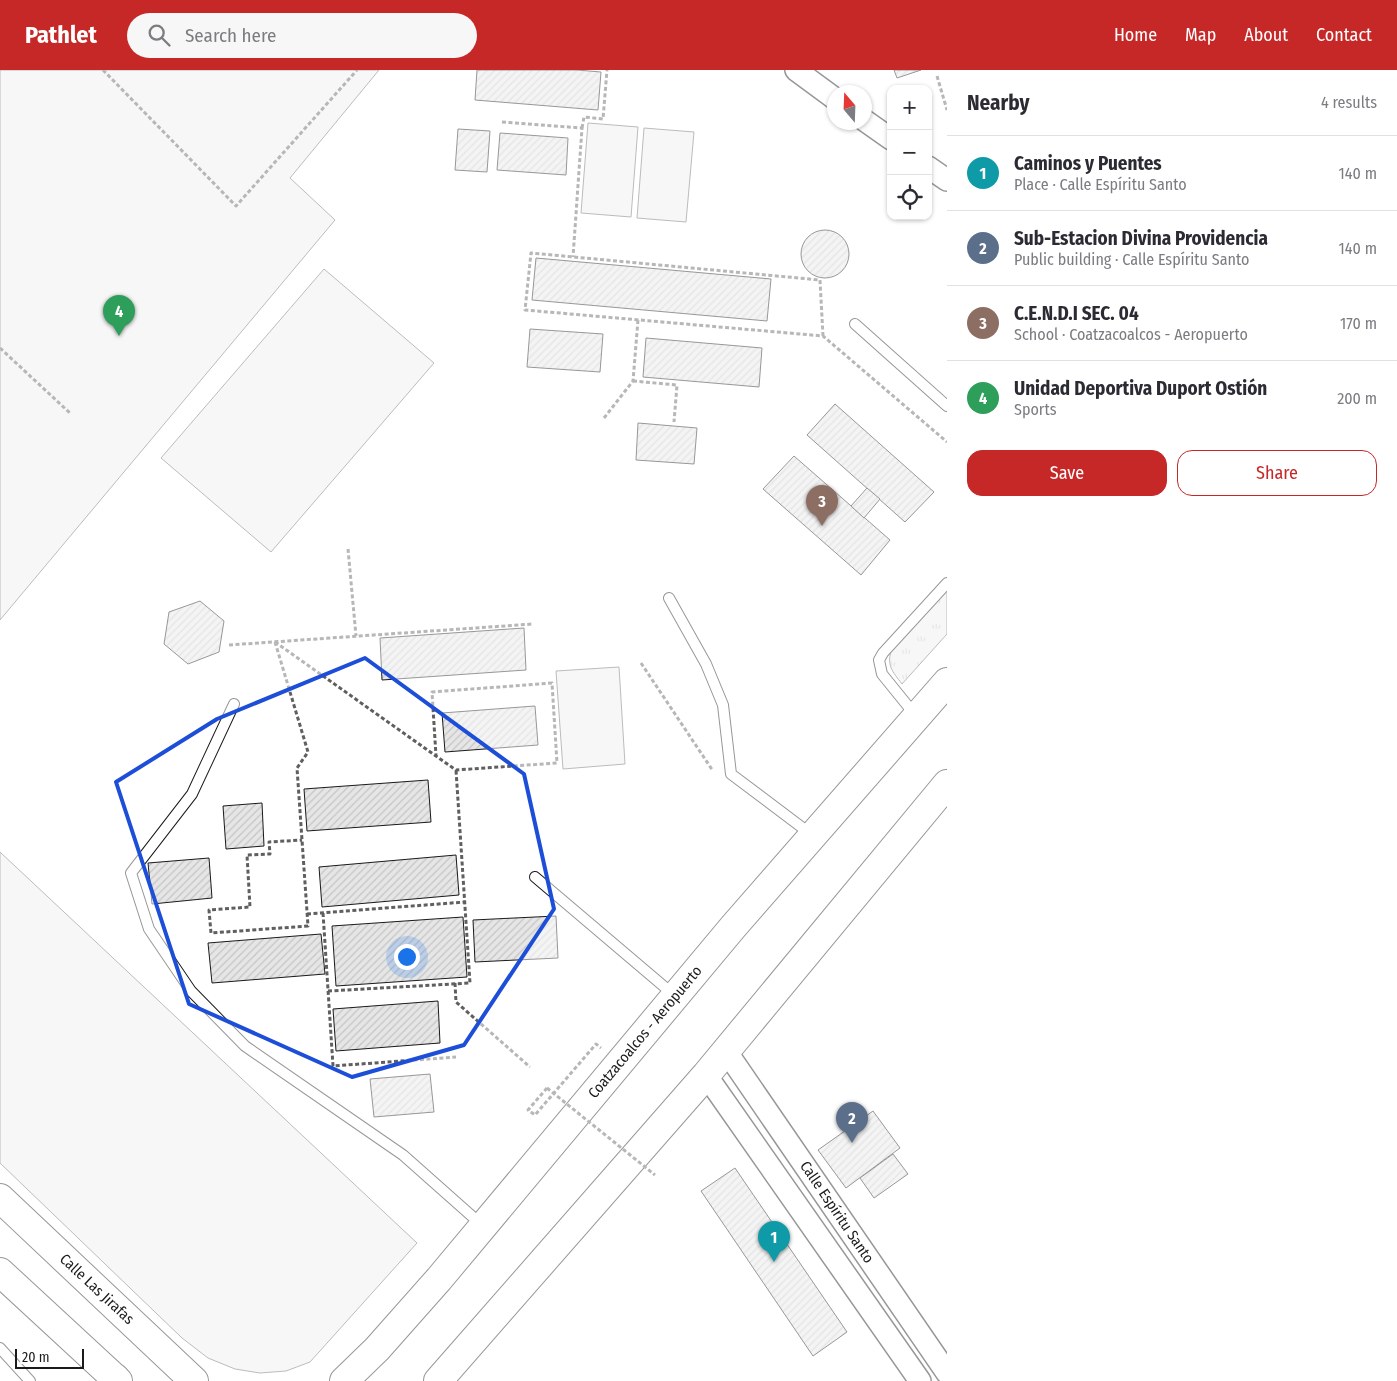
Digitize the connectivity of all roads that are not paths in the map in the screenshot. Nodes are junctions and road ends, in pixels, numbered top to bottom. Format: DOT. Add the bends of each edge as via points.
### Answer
graph roads {
  1 [pos="796,70"];
  2 [pos="827,93"];
  3 [pos="872,126"];
  4 [pos="887,136"];
  5 [pos="932,170"];
  6 [pos="947,180"];
  7 [pos="855,324"];
  8 [pos="947,406"];
  9 [pos="947,583"];
  10 [pos="669,598"];
  11 [pos="947,682"];
  12 [pos="234,704"];
  13 [pos="917,717"];
  14 [pos="947,784"];
  15 [pos="812,835"];
  16 [pos="535,876"];
  17 [pos="675,995"];
  18 [pos="726,1051"];
  19 [pos="706,1075"];
  20 [pos="0,1198"];
  21 [pos="483,1226"];
  22 [pos="0,1272"];
  23 [pos="0,1348"];
  24 [pos="947,1373"];
  25 [pos="116,1380"];
  26 [pos="30,1381"];
  27 [pos="194,1381"];
  28 [pos="344,1381"];
  29 [pos="438,1381"];
  30 [pos="920,1381"];
  1 -- 2 [label="street"];
  3 -- 4 [label="street"];
  5 -- 6 [label="street"];
  7 -- 8 [label="lane"];
  9 -- 13 [label="lane" via="879,660 882,674"];
  10 -- 15 [label="lane" via="706,664 723,705 731,774"];
  11 -- 13 [label="main road, Coatzacoalcos - Aeropuerto"];
  12 -- 21 [label="lane" via="192,794 131,872 149,929 191,990 245,1046 403,1155"];
  13 -- 15 [label="main road, Coatzacoalcos - Aeropuerto"];
  14 -- 18 [label="main road"];
  15 -- 17 [label="main road, Coatzacoalcos - Aeropuerto"];
  16 -- 17 [label="lane"];
  17 -- 21 [label="main road, Coatzacoalcos - Aeropuerto"];
  18 -- 19 [label="main road"];
  18 -- 24 [label="street, Calle Espíritu Santo"];
  19 -- 29 [label="main road"];
  19 -- 30 [label="street, Calle Espíritu Santo"];
  20 -- 27 [label="main road, Calle Las Jirafas"];
  21 -- 28 [label="main road, Coatzacoalcos - Aeropuerto" via="377,1350"];
  22 -- 25 [label="main road"];
  23 -- 26 [label="lane"];
}
